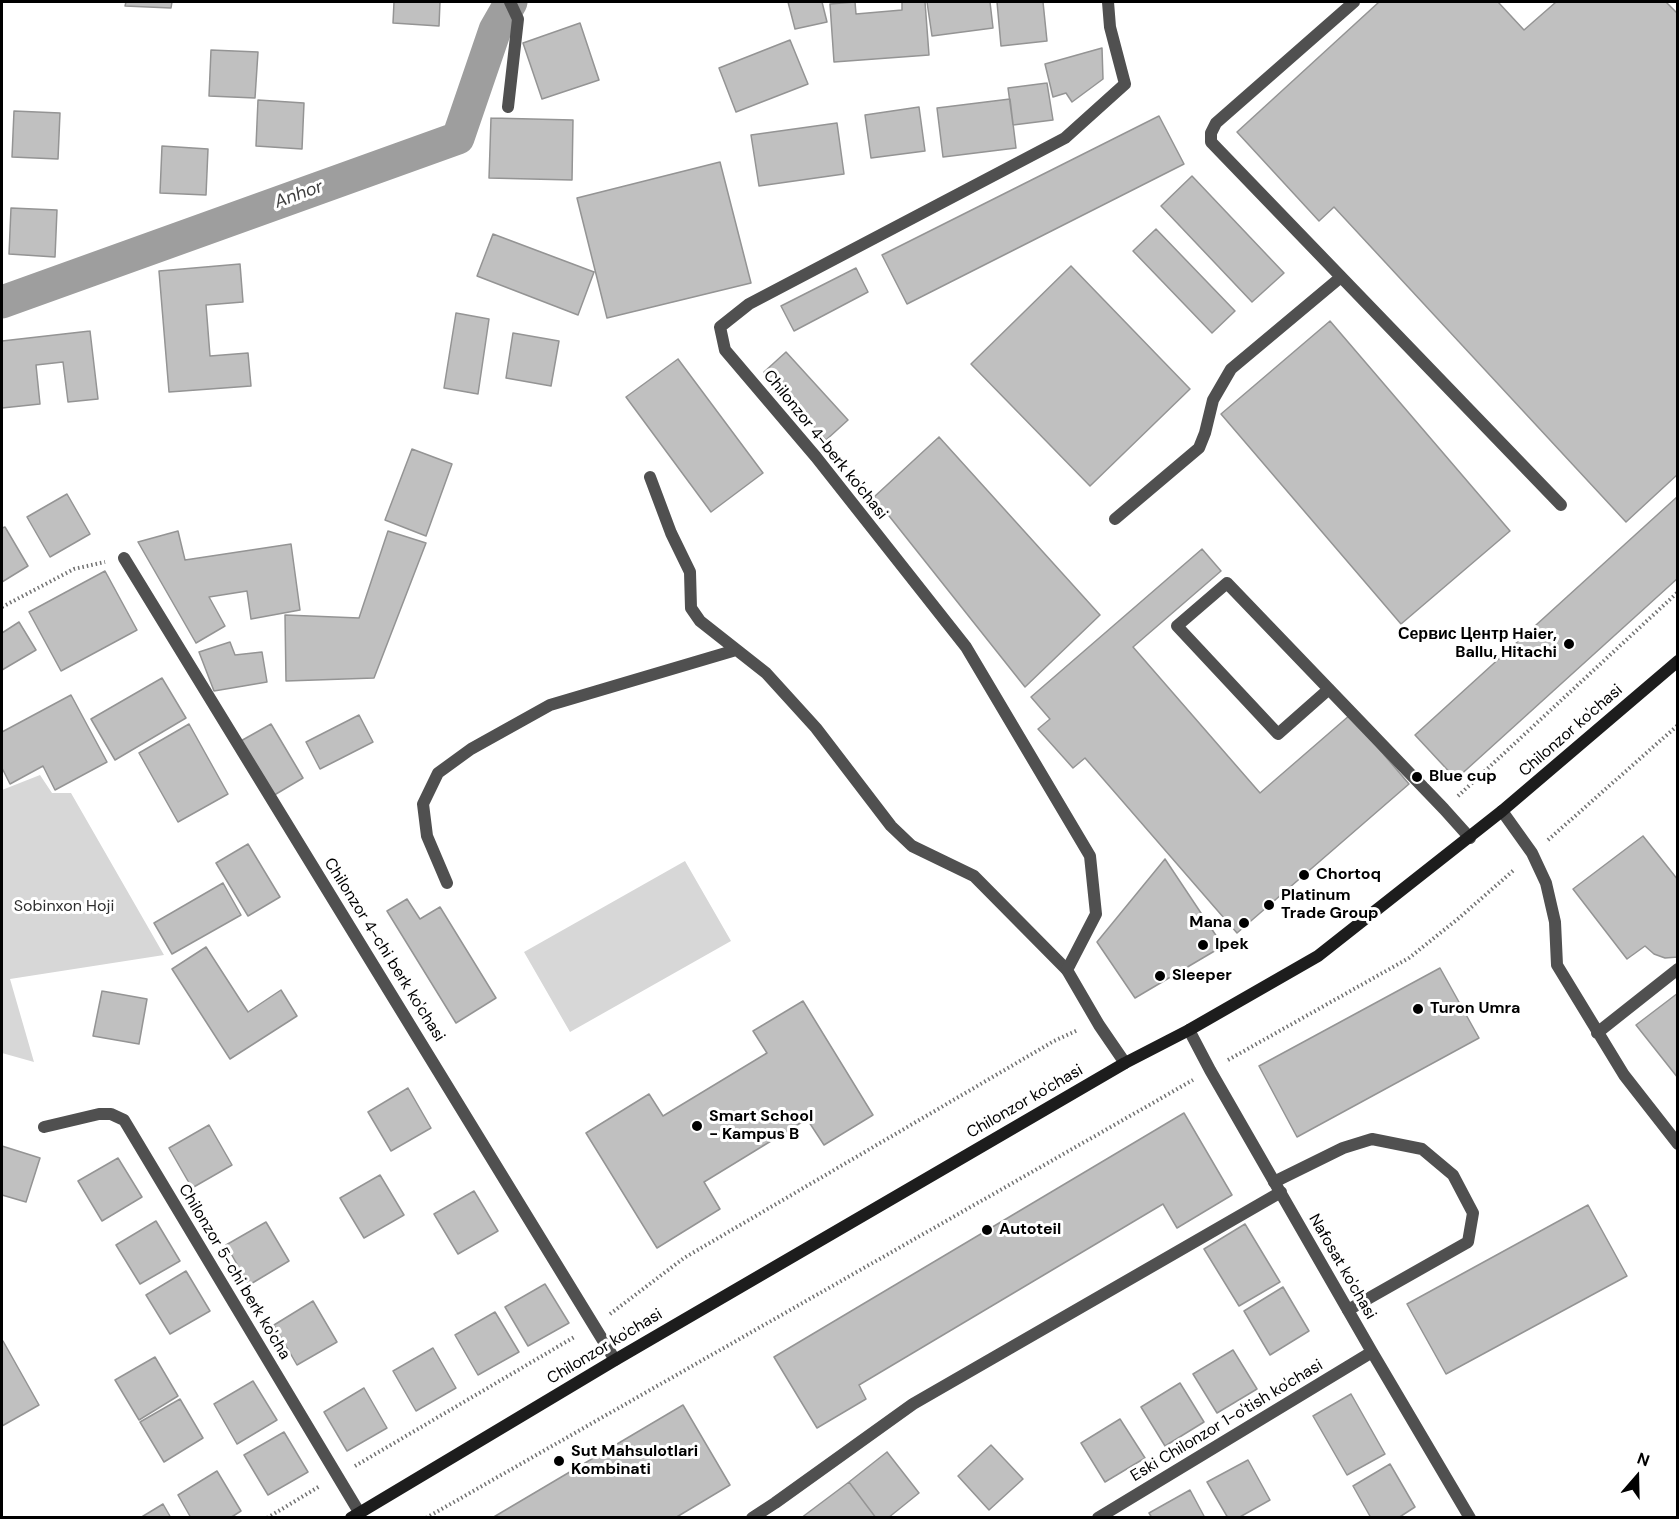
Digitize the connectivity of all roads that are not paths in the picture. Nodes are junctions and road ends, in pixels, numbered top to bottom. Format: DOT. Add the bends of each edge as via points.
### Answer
graph roads {
  1 [pos="510,2"];
  2 [pos="1108,2"];
  3 [pos="1354,2"];
  4 [pos="508,107"];
  5 [pos="1341,277"];
  6 [pos="650,477"];
  7 [pos="1561,505"];
  8 [pos="1115,519"];
  9 [pos="124,558"];
  10 [pos="735,650"];
  11 [pos="1677,661"];
  12 [pos="1329,689"];
  13 [pos="1502,811"];
  14 [pos="1470,838"];
  15 [pos="447,883"];
  16 [pos="1677,969"];
  17 [pos="1067,970"];
  18 [pos="1189,1030"];
  19 [pos="1597,1033"];
  20 [pos="1125,1063"];
  21 [pos="44,1127"];
  22 [pos="1677,1144"];
  23 [pos="1277,1187"];
  24 [pos="1348,1310"];
  25 [pos="1372,1352"];
  26 [pos="615,1360"];
  27 [pos="355,1515"];
  28 [pos="752,1518"];
  29 [pos="1098,1518"];
  30 [pos="1470,1518"];
  1 -- 4 [label="street" via="518,19"];
  2 -- 17 [label="street, Chilonzor 4-berk ko'chasi" via="1110,27 1125,84 1065,138 749,304 720,327 725,350 816,457 966,647 1090,856 1096,915"];
  3 -- 5 [label="street" via="1216,123 1211,134 1211,142"];
  5 -- 7 [label="street"];
  5 -- 8 [label="street" via="1231,369 1213,400 1199,448"];
  6 -- 10 [label="street" via="690,572 691,608 700,621"];
  9 -- 26 [label="street, Chilonzor 4-chi berk ko'chasi"];
  10 -- 15 [label="street" via="550,705 471,749 438,773 423,804 427,836"];
  10 -- 17 [label="street" via="766,673 816,728 891,826 912,846 974,876"];
  11 -- 13 [label="main road, Chilonzor ko'chasi"];
  12 -- 12 [label="street" via="1227,583 1177,626 1278,734"];
  12 -- 14 [label="street"];
  13 -- 14 [label="main road, Chilonzor ko'chasi"];
  13 -- 19 [label="street" via="1532,853 1546,884 1555,922 1557,964"];
  14 -- 18 [label="main road, Chilonzor ko'chasi" via="1318,956"];
  16 -- 19 [label="street"];
  17 -- 20 [label="street"];
  18 -- 20 [label="main road, Chilonzor ko'chasi"];
  18 -- 23 [label="street, Nafosat ko'chasi"];
  19 -- 22 [label="street"];
  20 -- 26 [label="main road, Chilonzor ko'chasi"];
  21 -- 27 [label="street, Chilonzor 5-chi berk ko'cha" via="99,1114 124,1120 338,1476"];
  23 -- 24 [label="street, Nafosat ko'chasi"];
  23 -- 24 [label="street" via="1343,1148 1372,1139 1422,1149 1453,1175 1473,1213 1468,1242"];
  23 -- 28 [label="street" via="913,1404"];
  24 -- 25 [label="street, Nafosat ko'chasi"];
  25 -- 29 [label="street, Eski Chilonzor 1-o'tish ko'chasi"];
  25 -- 30 [label="street, Nafosat ko'chasi"];
  26 -- 27 [label="main road, Chilonzor ko'chasi"];
}
